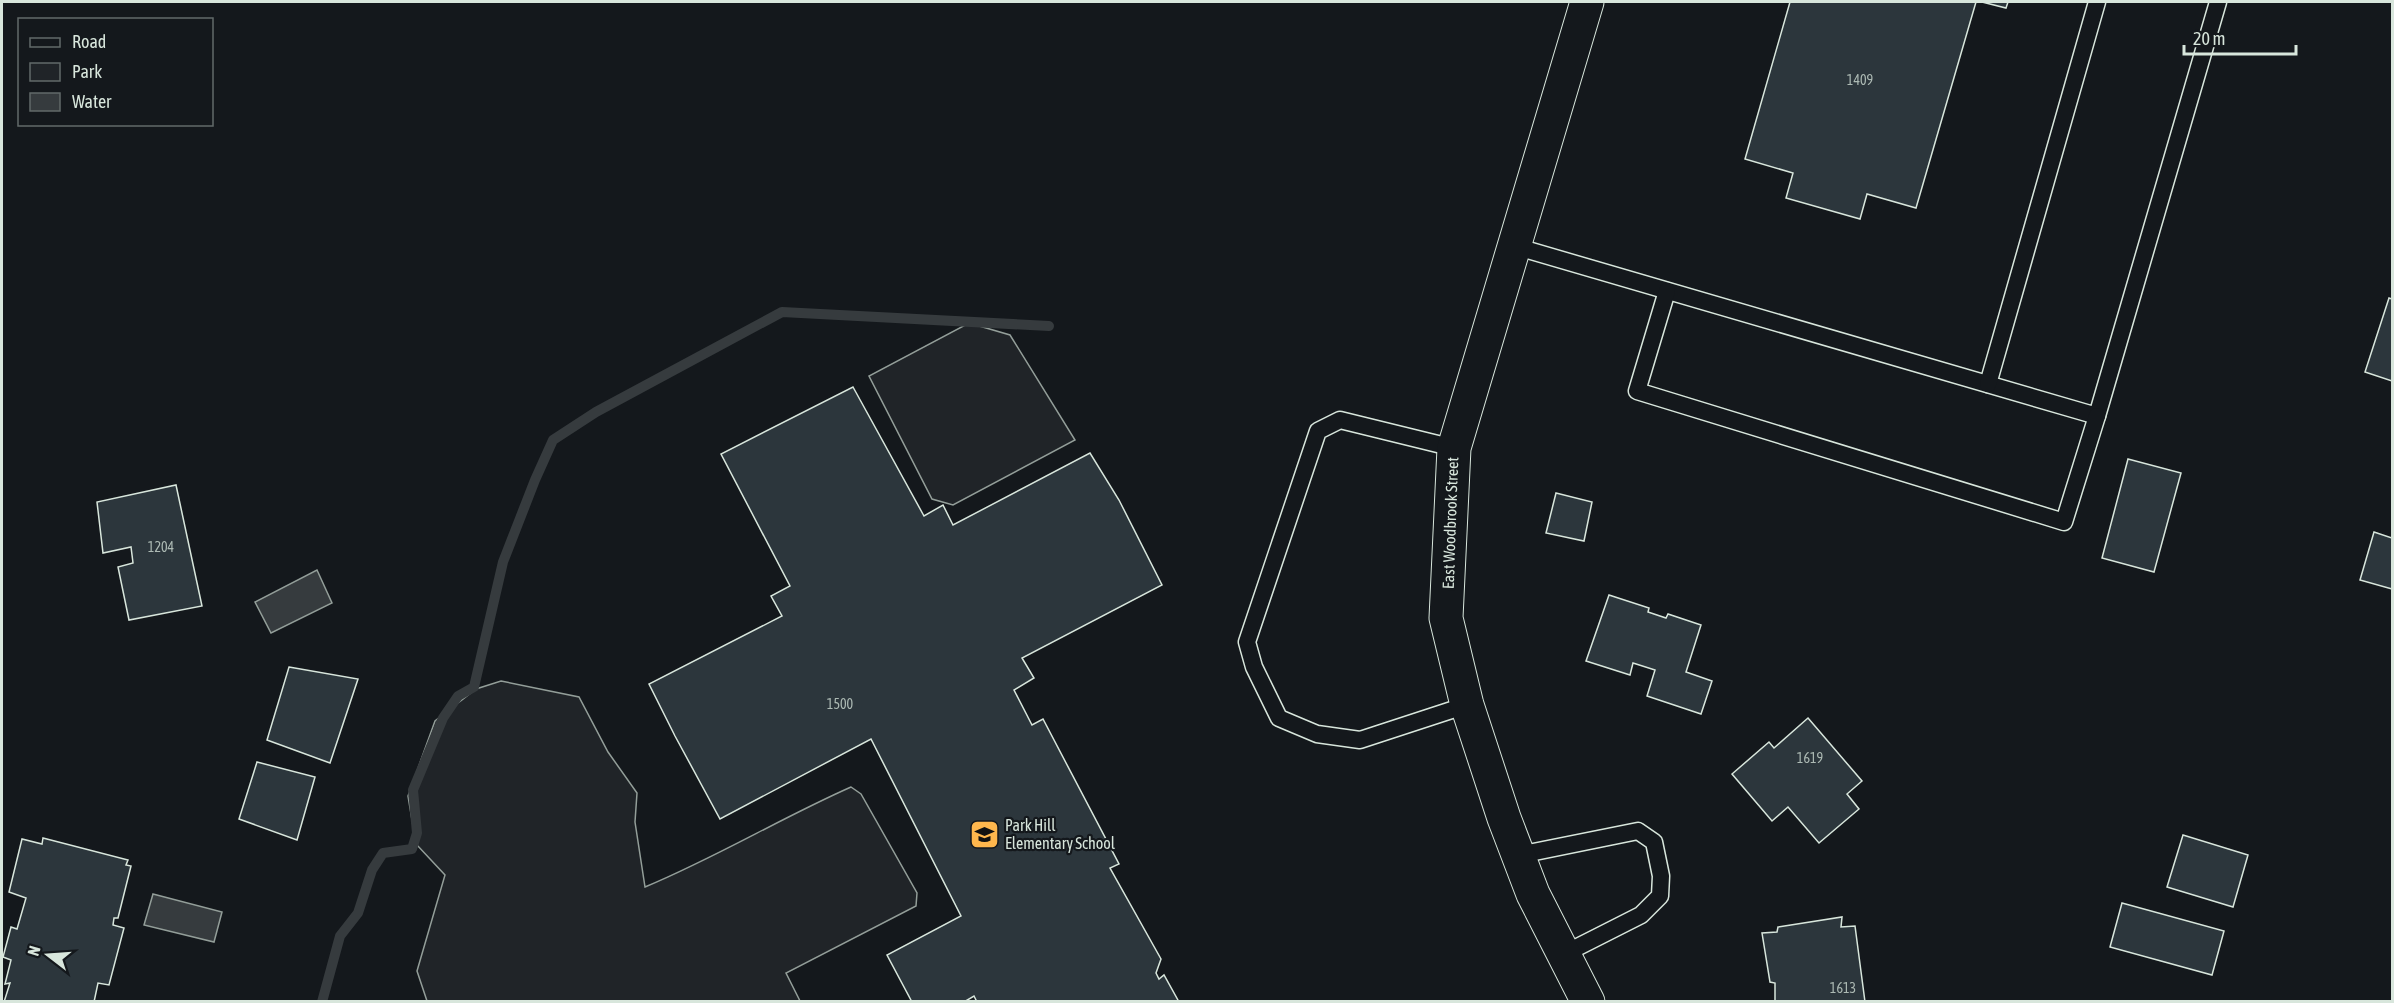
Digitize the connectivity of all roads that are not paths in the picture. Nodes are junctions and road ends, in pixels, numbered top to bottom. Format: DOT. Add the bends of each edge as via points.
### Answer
graph roads {
  1 [pos="1587,2"];
  2 [pos="2097,2"];
  3 [pos="2218,2"];
  4 [pos="1514,246"];
  5 [pos="1667,291"];
  6 [pos="1988,384"];
  7 [pos="2097,416"];
  8 [pos="1454,448"];
  9 [pos="1467,705"];
  10 [pos="1519,855"];
  11 [pos="1564,954"];
  12 [pos="1588,1002"];
  1 -- 4 [label="street, East Woodbrook Street"];
  2 -- 6 [label="lane"];
  3 -- 7 [label="lane"];
  4 -- 5 [label="lane"];
  4 -- 8 [label="street, East Woodbrook Street"];
  5 -- 6 [label="lane"];
  5 -- 7 [label="lane" via="1637,391 2064,522"];
  6 -- 7 [label="lane"];
  8 -- 9 [label="street, East Woodbrook Street" via="1446,618"];
  8 -- 9 [label="lane" via="1340,420 1318,431 1247,642 1254,667 1279,718 1317,734 1360,740"];
  9 -- 10 [label="street, East Woodbrook Street"];
  10 -- 11 [label="street, East Woodbrook Street" via="1533,894"];
  10 -- 11 [label="lane" via="1638,831 1654,842 1661,876 1659,896 1641,915"];
  11 -- 12 [label="street, East Woodbrook Street"];
}
